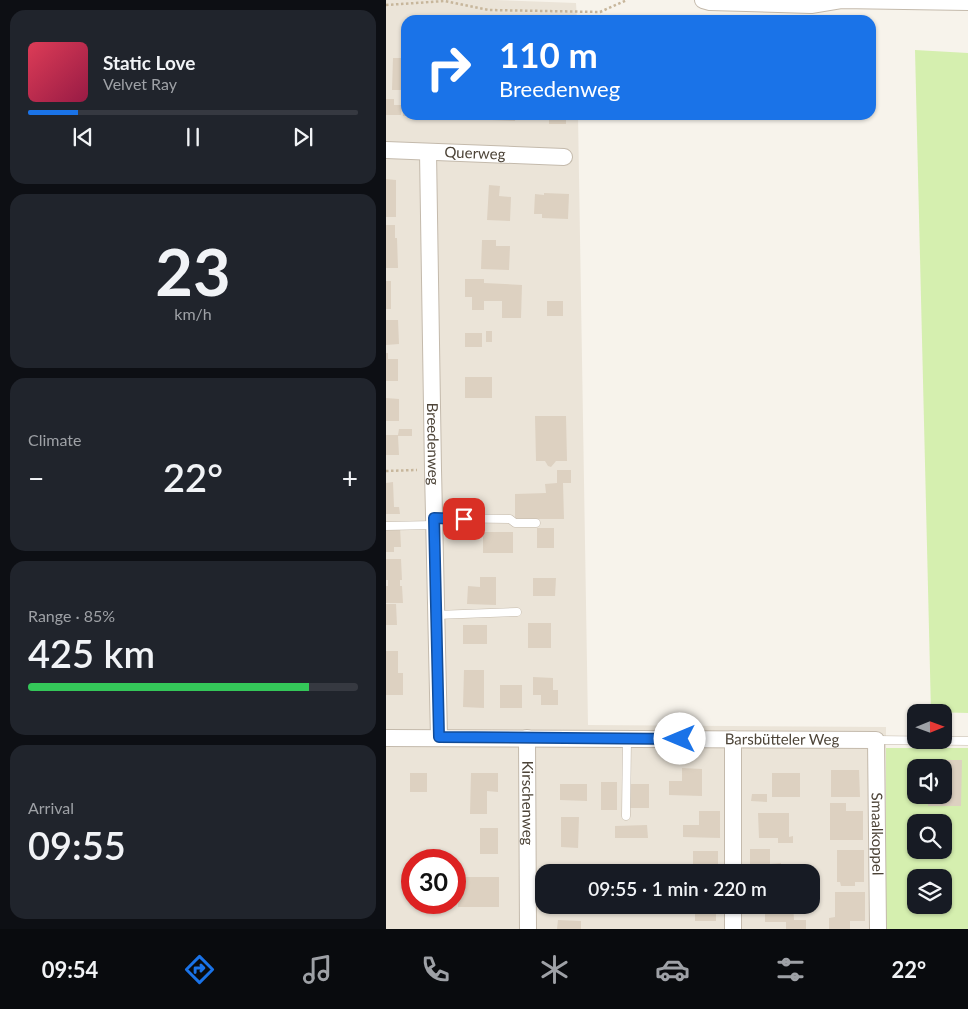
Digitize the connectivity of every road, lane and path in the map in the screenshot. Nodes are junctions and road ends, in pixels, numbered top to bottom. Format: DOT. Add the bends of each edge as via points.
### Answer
graph roads {
  1 [pos="627,0"];
  2 [pos="703,0"];
  3 [pos="968,2"];
  4 [pos="386,5"];
  5 [pos="386,150"];
  6 [pos="428,152"];
  7 [pos="564,157"];
  8 [pos="433,470"];
  9 [pos="386,471"];
  10 [pos="434,521"];
  11 [pos="536,524"];
  12 [pos="386,526"];
  13 [pos="517,612"];
  14 [pos="436,615"];
  15 [pos="439,737"];
  16 [pos="386,738"];
  17 [pos="527,738"];
  18 [pos="627,738"];
  19 [pos="733,739"];
  20 [pos="876,740"];
  21 [pos="968,741"];
  22 [pos="626,816"];
  23 [pos="733,864"];
  24 [pos="733,914"];
  25 [pos="528,929"];
  26 [pos="733,929"];
  27 [pos="878,929"];
  1 -- 4 [label="path" via="600,12 489,10 445,1"];
  2 -- 3 [label="street" via="811,5 841,0"];
  5 -- 6 [label="street, Querweg"];
  6 -- 7 [label="street, Querweg"];
  6 -- 8 [label="street, Breedenweg"];
  8 -- 9 [label="path"];
  8 -- 10 [label="street, Breedenweg"];
  10 -- 11 [label="lane" via="510,520"];
  10 -- 12 [label="lane"];
  10 -- 14 [label="street, Breedenweg"];
  13 -- 14 [label="lane"];
  14 -- 15 [label="street, Breedenweg"];
  15 -- 16 [label="street, Barsbütteler Weg"];
  15 -- 17 [label="street, Barsbütteler Weg"];
  17 -- 18 [label="street, Barsbütteler Weg"];
  17 -- 25 [label="street, Kirschenweg"];
  18 -- 19 [label="street, Barsbütteler Weg"];
  18 -- 22 [label="lane"];
  19 -- 20 [label="street, Barsbütteler Weg"];
  19 -- 23 [label="street"];
  20 -- 21 [label="lane, Barsbütteler Weg"];
  20 -- 27 [label="street, Smaalkoppel"];
  24 -- 26 [label="street"];
}
